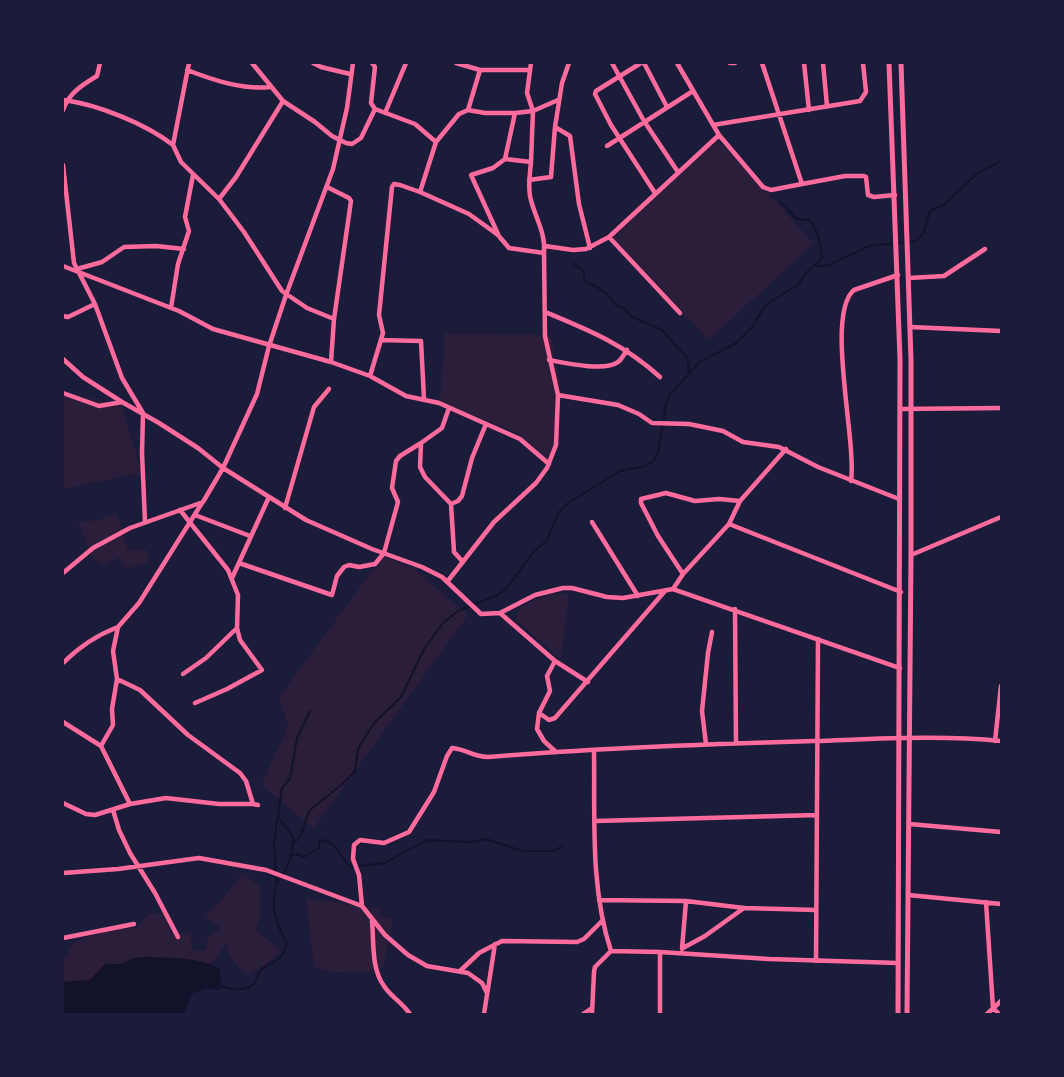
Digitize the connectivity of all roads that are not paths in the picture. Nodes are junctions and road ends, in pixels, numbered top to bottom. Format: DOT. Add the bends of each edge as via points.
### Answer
graph roads {
  1 [pos="100,63"];
  2 [pos="189,63"];
  3 [pos="252,63"];
  4 [pos="313,63"];
  5 [pos="353,63"];
  6 [pos="372,63"];
  7 [pos="406,63"];
  8 [pos="456,63"];
  9 [pos="531,63"];
  10 [pos="569,63"];
  11 [pos="612,63"];
  12 [pos="643,63"];
  13 [pos="677,63"];
  14 [pos="730,63"];
  15 [pos="735,63"];
  16 [pos="762,63"];
  17 [pos="804,63"];
  18 [pos="823,63"];
  19 [pos="863,63"];
  20 [pos="889,63"];
  21 [pos="901,63"];
  22 [pos="480,69"];
  23 [pos="187,70"];
  24 [pos="530,70"];
  25 [pos="350,74"];
  26 [pos="620,77"];
  27 [pos="270,87"];
  28 [pos="693,91"];
  29 [pos="65,100"];
  30 [pos="283,100"];
  31 [pos="558,100"];
  32 [pos="827,106"];
  33 [pos="667,107"];
  34 [pos="375,109"];
  35 [pos="63,110"];
  36 [pos="468,110"];
  37 [pos="809,110"];
  38 [pos="533,111"];
  39 [pos="385,113"];
  40 [pos="515,113"];
  41 [pos="778,114"];
  42 [pos="644,121"];
  43 [pos="713,125"];
  44 [pos="555,127"];
  45 [pos="719,135"];
  46 [pos="619,137"];
  47 [pos="340,141"];
  48 [pos="436,141"];
  49 [pos="173,145"];
  50 [pos="607,146"];
  51 [pos="505,159"];
  52 [pos="531,162"];
  53 [pos="63,165"];
  54 [pos="678,172"];
  55 [pos="193,175"];
  56 [pos="529,180"];
  57 [pos="802,184"];
  58 [pos="327,187"];
  59 [pos="420,192"];
  60 [pos="656,193"];
  61 [pos="895,195"];
  62 [pos="219,200"];
  63 [pos="498,235"];
  64 [pos="609,237"];
  65 [pos="545,246"];
  66 [pos="590,248"];
  67 [pos="184,249"];
  68 [pos="985,249"];
  69 [pos="544,253"];
  70 [pos="63,266"];
  71 [pos="78,271"];
  72 [pos="898,275"];
  73 [pos="909,278"];
  74 [pos="286,295"];
  75 [pos="95,304"];
  76 [pos="171,308"];
  77 [pos="545,312"];
  78 [pos="680,313"];
  79 [pos="63,316"];
  80 [pos="334,319"];
  81 [pos="910,327"];
  82 [pos="1001,331"];
  83 [pos="382,340"];
  84 [pos="269,346"];
  85 [pos="627,350"];
  86 [pos="63,359"];
  87 [pos="549,360"];
  88 [pos="331,362"];
  89 [pos="370,376"];
  90 [pos="660,377"];
  91 [pos="329,389"];
  92 [pos="63,393"];
  93 [pos="558,395"];
  94 [pos="424,399"];
  95 [pos="122,402"];
  96 [pos="449,408"];
  97 [pos="1001,408"];
  98 [pos="900,409"];
  99 [pos="911,409"];
  100 [pos="143,413"];
  101 [pos="486,424"];
  102 [pos="421,443"];
  103 [pos="786,449"];
  104 [pos="549,464"];
  105 [pos="223,468"];
  106 [pos="851,481"];
  107 [pos="269,497"];
  108 [pos="899,498"];
  109 [pos="740,501"];
  110 [pos="202,502"];
  111 [pos="451,504"];
  112 [pos="285,507"];
  113 [pos="180,510"];
  114 [pos="195,515"];
  115 [pos="1001,517"];
  116 [pos="145,522"];
  117 [pos="190,522"];
  118 [pos="591,522"];
  119 [pos="729,524"];
  120 [pos="250,536"];
  121 [pos="384,553"];
  122 [pos="911,555"];
  123 [pos="463,562"];
  124 [pos="239,563"];
  125 [pos="63,573"];
  126 [pos="683,574"];
  127 [pos="232,578"];
  128 [pos="447,582"];
  129 [pos="673,589"];
  130 [pos="665,591"];
  131 [pos="901,592"];
  132 [pos="639,596"];
  133 [pos="735,609"];
  134 [pos="500,613"];
  135 [pos="118,627"];
  136 [pos="237,628"];
  137 [pos="712,632"];
  138 [pos="818,639"];
  139 [pos="555,661"];
  140 [pos="63,663"];
  141 [pos="900,668"];
  142 [pos="183,674"];
  143 [pos="117,679"];
  144 [pos="588,682"];
  145 [pos="1001,686"];
  146 [pos="195,703"];
  147 [pos="539,713"];
  148 [pos="63,722"];
  149 [pos="910,738"];
  150 [pos="900,739"];
  151 [pos="818,741"];
  152 [pos="998,741"];
  153 [pos="736,743"];
  154 [pos="706,744"];
  155 [pos="101,746"];
  156 [pos="594,751"];
  157 [pos="556,752"];
  158 [pos="63,803"];
  159 [pos="130,804"];
  160 [pos="113,810"];
  161 [pos="817,815"];
  162 [pos="595,821"];
  163 [pos="909,824"];
  164 [pos="1001,832"];
  165 [pos="137,867"];
  166 [pos="63,873"];
  167 [pos="908,895"];
  168 [pos="599,900"];
  169 [pos="686,901"];
  170 [pos="986,902"];
  171 [pos="1001,904"];
  172 [pos="362,906"];
  173 [pos="744,908"];
  174 [pos="816,910"];
  175 [pos="372,919"];
  176 [pos="602,921"];
  177 [pos="134,924"];
  178 [pos="178,937"];
  179 [pos="63,938"];
  180 [pos="495,944"];
  181 [pos="611,951"];
  182 [pos="682,951"];
  183 [pos="660,952"];
  184 [pos="816,961"];
  185 [pos="898,963"];
  186 [pos="460,971"];
  187 [pos="487,993"];
  188 [pos="1001,1000"];
  189 [pos="993,1008"];
  190 [pos="592,1011"];
  191 [pos="410,1014"];
  192 [pos="484,1014"];
  193 [pos="583,1014"];
  194 [pos="660,1014"];
  195 [pos="898,1014"];
  196 [pos="907,1014"];
  197 [pos="987,1014"];
  198 [pos="999,1014"];
  1 -- 29 [label="street" via="97,76"];
  2 -- 23 [label="street"];
  3 -- 27 [label="street"];
  4 -- 25 [label="street"];
  5 -- 25 [label="street"];
  6 -- 34 [label="street" via="375,67 371,103"];
  7 -- 39 [label="street"];
  8 -- 22 [label="street"];
  9 -- 24 [label="street"];
  10 -- 31 [label="street"];
  11 -- 26 [label="street"];
  12 -- 26 [label="street"];
  12 -- 33 [label="street"];
  13 -- 28 [label="street"];
  14 -- 15 [label="street"];
  16 -- 41 [label="street"];
  17 -- 37 [label="street"];
  18 -- 32 [label="street"];
  19 -- 32 [label="street" via="863,99"];
  20 -- 61 [label="street"];
  21 -- 73 [label="street"];
  22 -- 24 [label="street"];
  22 -- 36 [label="street"];
  23 -- 27 [label="street" via="246,86"];
  23 -- 49 [label="street"];
  24 -- 38 [label="street" via="527,97"];
  25 -- 47 [label="street"];
  26 -- 42 [label="street"];
  26 -- 46 [label="street" via="595,93"];
  27 -- 30 [label="street"];
  28 -- 33 [label="street"];
  28 -- 43 [label="street"];
  29 -- 35 [label="street"];
  29 -- 49 [label="street" via="119,116"];
  30 -- 47 [label="street"];
  30 -- 62 [label="street"];
  31 -- 38 [label="street"];
  31 -- 44 [label="street"];
  32 -- 37 [label="street"];
  33 -- 42 [label="street"];
  34 -- 39 [label="street"];
  34 -- 47 [label="street" via="358,141"];
  36 -- 40 [label="street"];
  36 -- 48 [label="street" via="459,114"];
  37 -- 41 [label="street"];
  38 -- 40 [label="street"];
  38 -- 52 [label="street"];
  39 -- 48 [label="street" via="415,124"];
  40 -- 51 [label="street"];
  41 -- 43 [label="street"];
  41 -- 57 [label="street"];
  42 -- 46 [label="street"];
  42 -- 54 [label="street"];
  43 -- 45 [label="street"];
  44 -- 56 [label="street" via="551,177"];
  44 -- 66 [label="street" via="570,136 579,204"];
  45 -- 54 [label="street"];
  45 -- 57 [label="street" via="766,189"];
  46 -- 50 [label="street"];
  46 -- 60 [label="street"];
  47 -- 58 [label="street"];
  48 -- 59 [label="street"];
  49 -- 55 [label="street"];
  51 -- 52 [label="street"];
  51 -- 63 [label="street" via="470,177"];
  52 -- 56 [label="street"];
  53 -- 71 [label="street"];
  54 -- 60 [label="street"];
  55 -- 62 [label="street"];
  55 -- 67 [label="street"];
  56 -- 65 [label="street"];
  57 -- 61 [label="street" via="864,176 868,195"];
  58 -- 74 [label="street"];
  58 -- 80 [label="street" via="351,201"];
  59 -- 63 [label="street" via="469,214"];
  59 -- 83 [label="street" via="396,184 392,187 379,315"];
  60 -- 64 [label="street"];
  61 -- 72 [label="street"];
  62 -- 74 [label="street"];
  63 -- 69 [label="street" via="509,248"];
  64 -- 66 [label="street"];
  64 -- 78 [label="street"];
  65 -- 66 [label="street"];
  65 -- 69 [label="street"];
  67 -- 71 [label="street" via="124,248"];
  67 -- 76 [label="street"];
  68 -- 73 [label="street" via="944,276"];
  69 -- 77 [label="street"];
  70 -- 71 [label="street"];
  71 -- 75 [label="street"];
  71 -- 76 [label="street"];
  72 -- 98 [label="street"];
  72 -- 106 [label="street" via="854,290 845,306 845,396"];
  73 -- 81 [label="street"];
  74 -- 80 [label="street"];
  74 -- 84 [label="street"];
  75 -- 79 [label="street"];
  75 -- 100 [label="street" via="122,378"];
  76 -- 84 [label="street" via="213,329"];
  77 -- 85 [label="street"];
  77 -- 87 [label="street"];
  80 -- 88 [label="street"];
  81 -- 82 [label="street"];
  81 -- 99 [label="street"];
  83 -- 89 [label="street"];
  83 -- 94 [label="street" via="421,341"];
  84 -- 88 [label="street"];
  84 -- 105 [label="street" via="257,394"];
  85 -- 87 [label="street" via="614,364 583,366"];
  85 -- 90 [label="street"];
  86 -- 95 [label="street"];
  87 -- 93 [label="street"];
  88 -- 89 [label="street"];
  89 -- 94 [label="street" via="396,392"];
  91 -- 112 [label="street" via="314,407"];
  92 -- 95 [label="street" via="99,406"];
  93 -- 103 [label="street" via="618,405 652,423 689,424 723,431 743,442"];
  93 -- 104 [label="street" via="557,440"];
  94 -- 96 [label="street"];
  95 -- 100 [label="street"];
  96 -- 101 [label="street"];
  96 -- 102 [label="street" via="442,428"];
  97 -- 99 [label="street"];
  98 -- 99 [label="street"];
  98 -- 108 [label="street"];
  99 -- 122 [label="street"];
  100 -- 105 [label="street"];
  100 -- 116 [label="street"];
  101 -- 104 [label="street" via="520,439"];
  101 -- 111 [label="street" via="462,496"];
  102 -- 111 [label="street" via="418,458 422,472"];
  102 -- 121 [label="street" via="396,461 392,488 398,502"];
  103 -- 106 [label="street"];
  103 -- 109 [label="street"];
  104 -- 123 [label="street" via="536,483 494,522"];
  105 -- 107 [label="street"];
  105 -- 110 [label="street"];
  106 -- 108 [label="street"];
  107 -- 112 [label="street"];
  107 -- 120 [label="street"];
  108 -- 131 [label="street"];
  109 -- 119 [label="street"];
  109 -- 126 [label="street" via="696,501 666,493 641,499 658,536"];
  110 -- 113 [label="street"];
  110 -- 114 [label="street"];
  111 -- 123 [label="street" via="454,552"];
  112 -- 121 [label="street"];
  113 -- 116 [label="street"];
  113 -- 117 [label="street"];
  114 -- 117 [label="street"];
  114 -- 120 [label="street"];
  115 -- 122 [label="street"];
  116 -- 125 [label="street" via="93,548"];
  117 -- 127 [label="street"];
  117 -- 135 [label="street" via="139,603"];
  118 -- 132 [label="street"];
  119 -- 126 [label="street"];
  119 -- 131 [label="street"];
  120 -- 124 [label="street"];
  121 -- 124 [label="street" via="375,564 344,567 330,595"];
  121 -- 128 [label="street" via="422,567"];
  122 -- 149 [label="street"];
  123 -- 128 [label="street"];
  124 -- 127 [label="street"];
  126 -- 129 [label="street"];
  127 -- 136 [label="street" via="238,596"];
  128 -- 134 [label="street" via="478,612"];
  129 -- 130 [label="street"];
  129 -- 133 [label="street"];
  130 -- 132 [label="street"];
  130 -- 144 [label="street"];
  131 -- 141 [label="street"];
  132 -- 134 [label="street" via="607,597 572,588 554,590"];
  133 -- 138 [label="street"];
  133 -- 153 [label="street"];
  134 -- 139 [label="street"];
  135 -- 140 [label="street" via="102,633"];
  135 -- 143 [label="street" via="113,651"];
  136 -- 142 [label="street"];
  136 -- 146 [label="street" via="242,643 262,670"];
  137 -- 154 [label="street" via="702,711"];
  138 -- 141 [label="street"];
  138 -- 151 [label="street"];
  139 -- 144 [label="street"];
  139 -- 147 [label="street" via="547,678 550,691"];
  141 -- 150 [label="street"];
  143 -- 155 [label="street" via="113,725"];
  143 -- 159 [label="street" via="140,690 188,735 240,772 256,805 166,798"];
  144 -- 147 [label="street" via="553,720"];
  145 -- 152 [label="street"];
  147 -- 157 [label="street" via="539,734"];
  148 -- 155 [label="street"];
  149 -- 150 [label="street"];
  149 -- 152 [label="street"];
  149 -- 163 [label="street"];
  150 -- 151 [label="street"];
  150 -- 185 [label="street"];
  151 -- 153 [label="street"];
  151 -- 161 [label="street"];
  153 -- 154 [label="street"];
  154 -- 156 [label="street"];
  155 -- 159 [label="street"];
  156 -- 157 [label="street"];
  156 -- 162 [label="street"];
  157 -- 172 [label="street" via="478,757 450,749 434,792 409,832 384,843 360,840 354,845"];
  158 -- 160 [label="street" via="91,815"];
  159 -- 160 [label="street"];
  160 -- 165 [label="street"];
  161 -- 162 [label="street"];
  161 -- 174 [label="street"];
  162 -- 168 [label="street"];
  163 -- 164 [label="street"];
  163 -- 167 [label="street"];
  165 -- 166 [label="street"];
  165 -- 172 [label="street" via="199,858 237,864 266,870"];
  165 -- 178 [label="street"];
  167 -- 170 [label="street"];
  167 -- 196 [label="street"];
  168 -- 169 [label="street"];
  168 -- 176 [label="street"];
  169 -- 173 [label="street"];
  169 -- 182 [label="street"];
  170 -- 171 [label="street"];
  170 -- 189 [label="street"];
  172 -- 175 [label="street"];
  173 -- 174 [label="street"];
  173 -- 182 [label="street"];
  174 -- 184 [label="street"];
  175 -- 186 [label="street" via="417,961"];
  175 -- 191 [label="street" via="377,972 386,989"];
  176 -- 180 [label="street" via="577,942 509,940"];
  176 -- 181 [label="street"];
  177 -- 179 [label="street"];
  180 -- 186 [label="street"];
  180 -- 187 [label="street"];
  181 -- 183 [label="street"];
  181 -- 190 [label="street" via="594,972"];
  182 -- 183 [label="street"];
  182 -- 184 [label="street"];
  183 -- 194 [label="street"];
  184 -- 185 [label="street"];
  185 -- 195 [label="street"];
  186 -- 187 [label="street" via="476,978"];
  187 -- 192 [label="street"];
  188 -- 189 [label="street"];
  189 -- 197 [label="street"];
  189 -- 198 [label="street"];
  190 -- 193 [label="street"];
}
